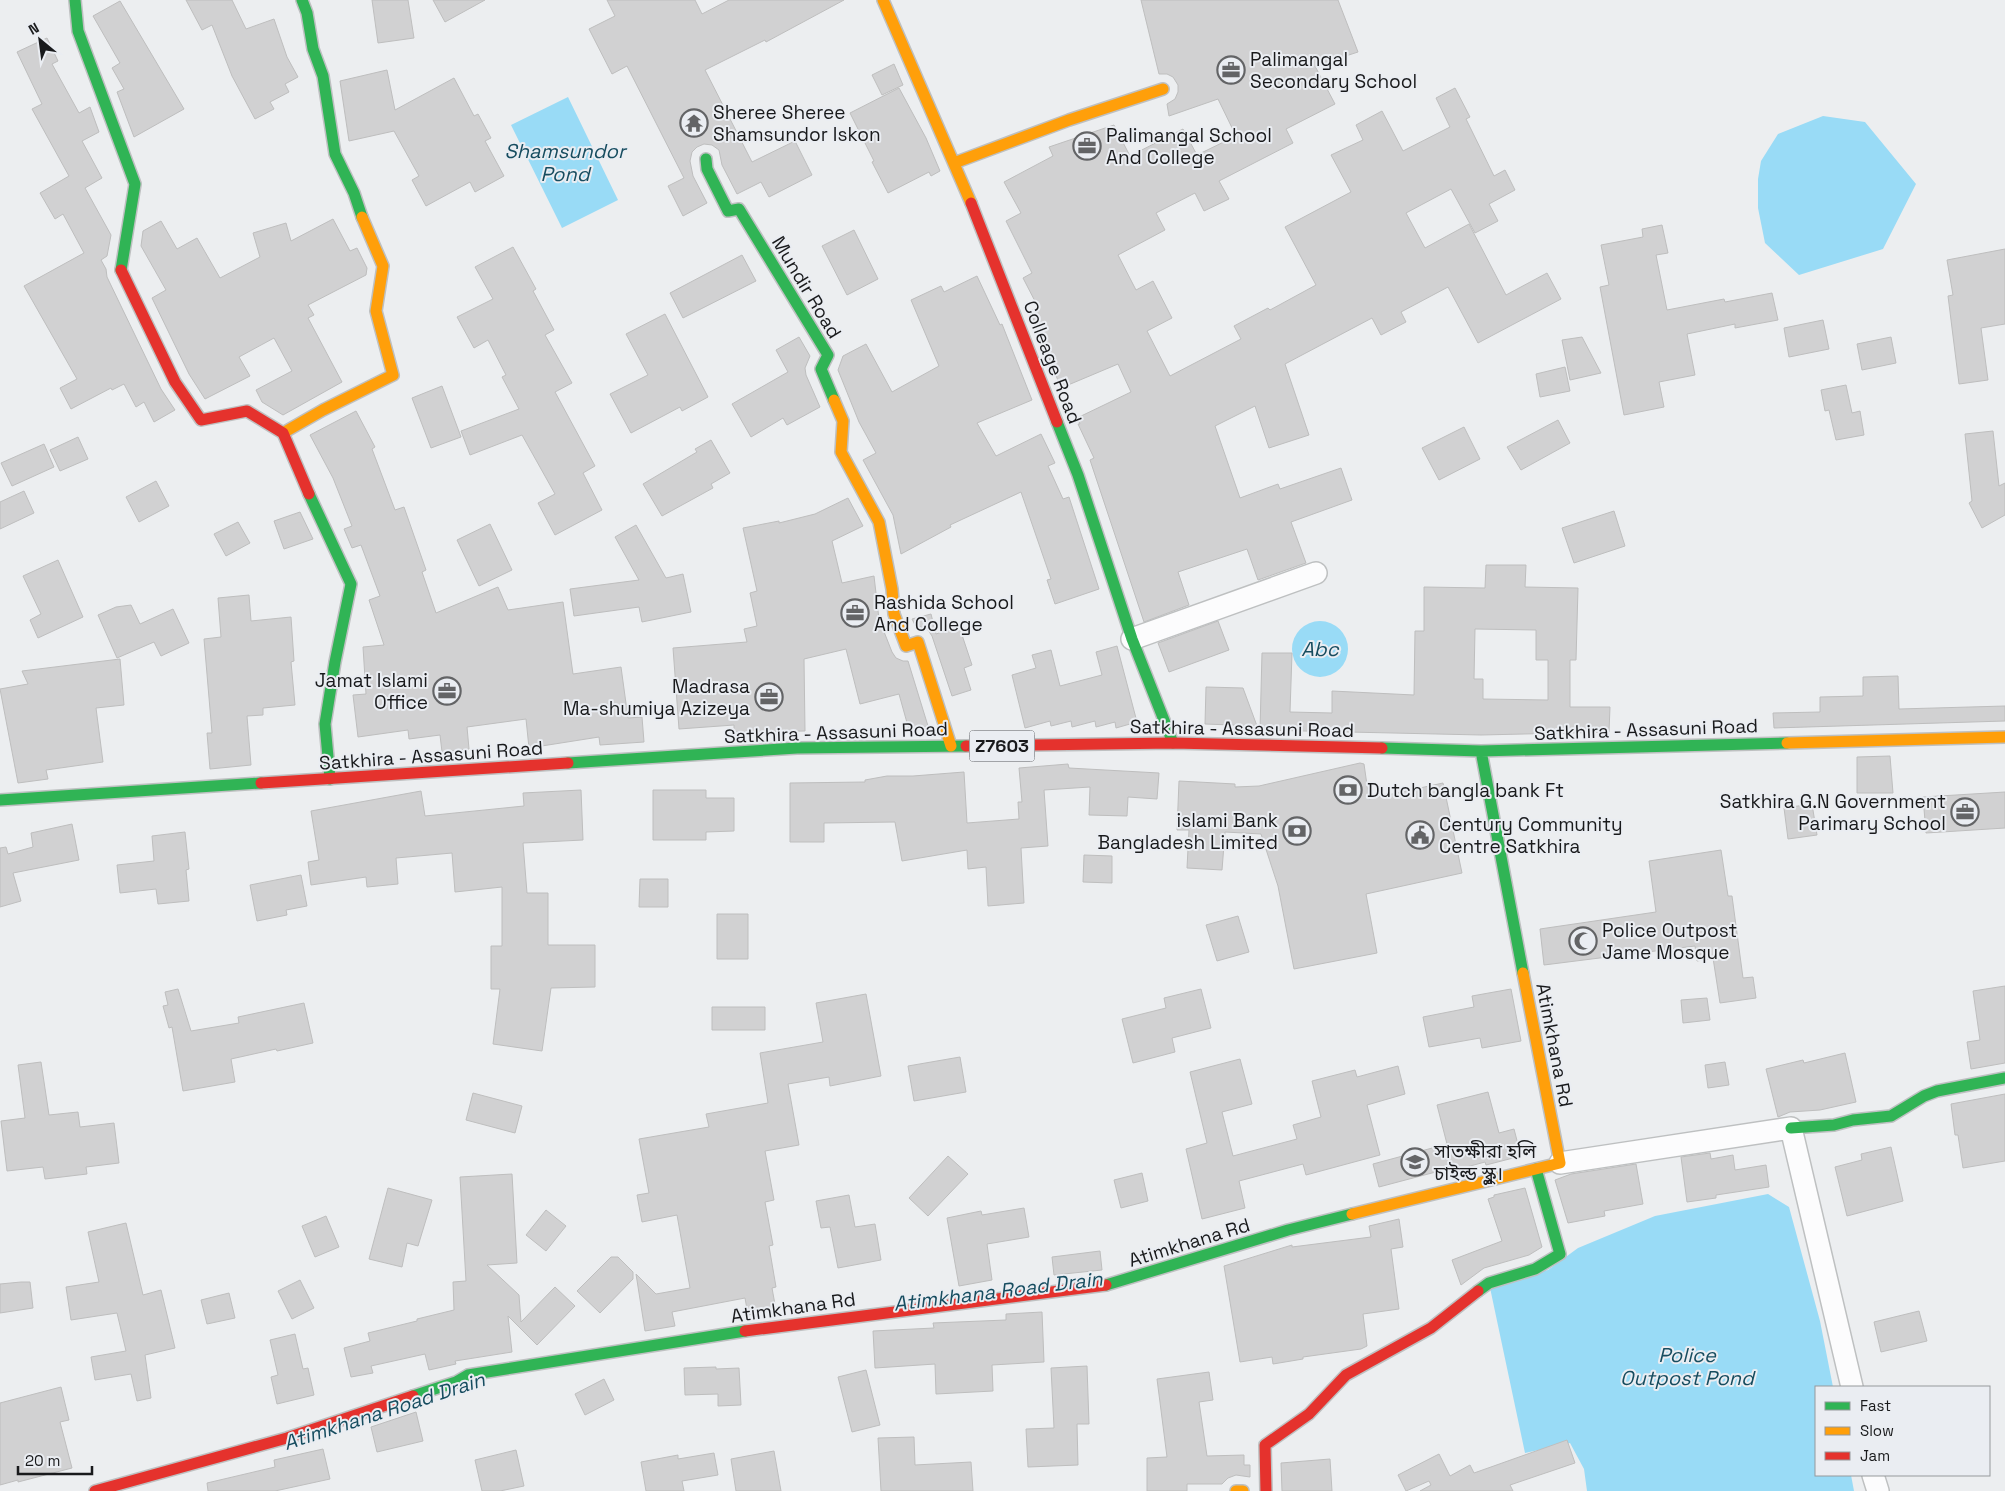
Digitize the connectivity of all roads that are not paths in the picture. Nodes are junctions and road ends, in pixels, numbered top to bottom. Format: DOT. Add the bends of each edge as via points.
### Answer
graph roads {
  1 [pos="75,0"];
  2 [pos="302,0"];
  3 [pos="883,0"];
  4 [pos="1162,89"];
  5 [pos="706,159"];
  6 [pos="954,163"];
  7 [pos="282,433"];
  8 [pos="1316,573"];
  9 [pos="1132,639"];
  10 [pos="2005,737"];
  11 [pos="1173,743"];
  12 [pos="951,746"];
  13 [pos="1481,751"];
  14 [pos="330,779"];
  15 [pos="0,800"];
  16 [pos="2005,1078"];
  17 [pos="1790,1128"];
  18 [pos="1560,1163"];
  19 [pos="1536,1169"];
  20 [pos="1852,1386"];
  21 [pos="1874,1476"];
  22 [pos="95,1491"];
  23 [pos="1236,1491"];
  24 [pos="1243,1491"];
  25 [pos="1266,1491"];
  26 [pos="1878,1491"];
  1 -- 7 [label="street" via="78,31 135,184 121,270 125,279 175,382 201,420 247,412"];
  2 -- 7 [label="street" via="313,50 323,76 335,154 383,266 376,311 393,375 306,417"];
  3 -- 6 [label="street, Colleage Road"];
  4 -- 6 [label="street"];
  5 -- 12 [label="street, Mundir Road" via="707,170 728,211 739,209 828,355 821,369 843,421 841,452 879,522 894,614 906,646 918,642"];
  6 -- 9 [label="street, Colleage Road" via="1078,475"];
  7 -- 14 [label="street" via="352,584 325,724"];
  8 -- 9 [label="street"];
  9 -- 11 [label="street, Colleage Road"];
  10 -- 13 [label="street, Satkhira - Assasuni Road / Z7603"];
  11 -- 12 [label="street, Satkhira - Assasuni Road / Z7603"];
  11 -- 13 [label="street, Satkhira - Assasuni Road / Z7603"];
  12 -- 14 [label="street, Satkhira - Assasuni Road / Z7603" via="797,748"];
  13 -- 18 [label="street, Atimkhana Rd"];
  14 -- 15 [label="street, Satkhira - Assasuni Road / Z7603"];
  16 -- 17 [label="street" via="1938,1091 1891,1116"];
  17 -- 18 [label="street"];
  17 -- 20 [label="street"];
  18 -- 19 [label="street, Atimkhana Rd"];
  19 -- 22 [label="street, Atimkhana Rd" via="1288,1230 1108,1285 790,1324 468,1375 456,1382 288,1438"];
  19 -- 25 [label="street" via="1560,1254 1535,1269 1489,1283 1431,1328 1346,1375 1309,1414 1265,1445"];
  21 -- 26 [label="street"];
  23 -- 24 [label="street"];
}
